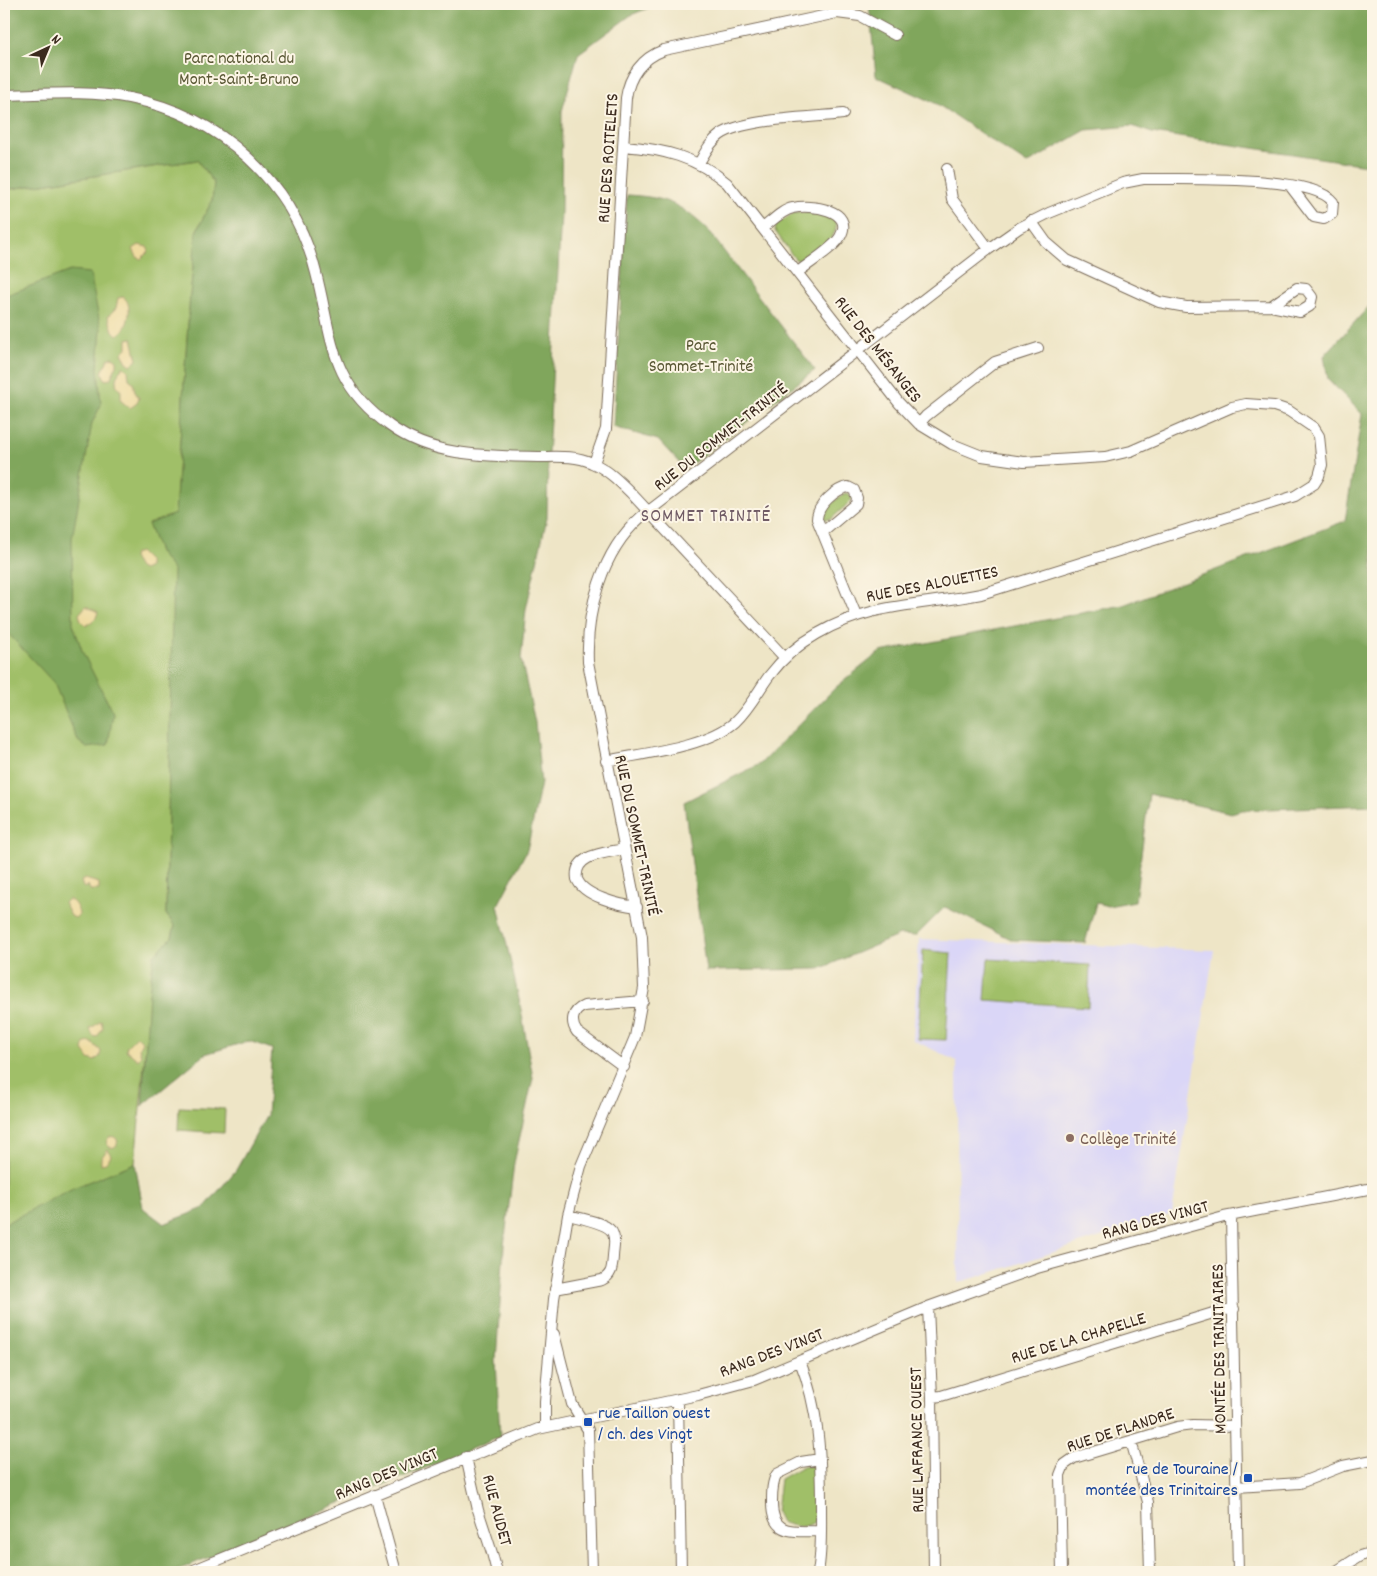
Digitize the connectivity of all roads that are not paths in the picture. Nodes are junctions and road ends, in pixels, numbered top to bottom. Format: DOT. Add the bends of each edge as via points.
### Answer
graph roads {
  1 [pos="895,35"];
  2 [pos="4,95"];
  3 [pos="843,114"];
  4 [pos="623,146"];
  5 [pos="699,164"];
  6 [pos="947,169"];
  7 [pos="1291,187"];
  8 [pos="1032,221"];
  9 [pos="764,227"];
  10 [pos="988,249"];
  11 [pos="798,272"];
  12 [pos="1272,306"];
  13 [pos="1038,348"];
  14 [pos="858,350"];
  15 [pos="919,424"];
  16 [pos="594,463"];
  17 [pos="1320,471"];
  18 [pos="648,512"];
  19 [pos="823,532"];
  20 [pos="856,615"];
  21 [pos="785,658"];
  22 [pos="606,761"];
  23 [pos="624,849"];
  24 [pos="637,907"];
  25 [pos="643,1001"];
  26 [pos="624,1067"];
  27 [pos="1373,1188"];
  28 [pos="568,1215"];
  29 [pos="1231,1216"];
  30 [pos="555,1289"];
  31 [pos="928,1307"];
  32 [pos="1234,1309"];
  33 [pos="552,1318"];
  34 [pos="800,1360"];
  35 [pos="932,1397"];
  36 [pos="678,1400"];
  37 [pos="582,1419"];
  38 [pos="1235,1426"];
  39 [pos="545,1427"];
  40 [pos="1131,1441"];
  41 [pos="466,1457"];
  42 [pos="820,1459"];
  43 [pos="1373,1460"];
  44 [pos="1236,1486"];
  45 [pos="375,1495"];
  46 [pos="821,1531"];
  47 [pos="1373,1552"];
  48 [pos="215,1562"];
  49 [pos="189,1572"];
  50 [pos="219,1572"];
  51 [pos="396,1572"];
  52 [pos="496,1572"];
  53 [pos="592,1572"];
  54 [pos="681,1572"];
  55 [pos="818,1572"];
  56 [pos="934,1572"];
  57 [pos="1062,1572"];
  58 [pos="1150,1572"];
  59 [pos="1238,1572"];
  60 [pos="1335,1572"];
  1 -- 4 [label="street, RUE DES ROITELETS" via="860,16 841,13 659,52 643,63 629,84"];
  2 -- 16 [label="street" via="90,94 128,98 172,111 214,132 261,170 287,204 313,260 330,342 338,364 350,385 378,417 406,436 442,449 568,457"];
  3 -- 5 [label="street" via="778,120 733,129 713,142"];
  4 -- 5 [label="street, RUE DES MÉSANGES" via="666,151"];
  4 -- 16 [label="street, RUE DES ROITELETS" via="606,429"];
  5 -- 9 [label="street, RUE DES MÉSANGES" via="732,187"];
  6 -- 10 [label="street" via="952,199"];
  7 -- 8 [label="street, RUE DU SOMMET-TRINITÉ" via="1266,181 1138,180 1123,183"];
  8 -- 10 [label="street, RUE DU SOMMET-TRINITÉ"];
  8 -- 12 [label="street" via="1046,242 1067,260 1159,302 1186,307"];
  9 -- 11 [label="street, RUE DES MÉSANGES"];
  9 -- 11 [label="street" via="786,210 796,207 828,210 840,218 843,227 840,238"];
  10 -- 14 [label="street, RUE DU SOMMET-TRINITÉ"];
  11 -- 14 [label="street, RUE DES MÉSANGES"];
  13 -- 15 [label="street" via="995,362"];
  14 -- 15 [label="street, RUE DES MÉSANGES"];
  14 -- 18 [label="street, RUE DU SOMMET-TRINITÉ"];
  15 -- 17 [label="street, RUE DES MÉSANGES" via="952,444 982,456 1032,462 1119,454 1232,407 1269,405 1294,413 1316,430 1322,446"];
  16 -- 18 [label="street" via="617,479"];
  17 -- 20 [label="street, RUE DES ALOUETTES" via="1314,484 1295,496 1249,512 981,594 898,604"];
  18 -- 21 [label="street"];
  18 -- 22 [label="street, RUE DU SOMMET-TRINITÉ" via="629,530 613,554 590,615 589,674"];
  19 -- 19 [label="street" via="856,504 854,490 848,487 841,489 819,508 817,516"];
  19 -- 20 [label="street"];
  20 -- 21 [label="street, RUE DES ALOUETTES" via="819,632"];
  21 -- 22 [label="street, RUE DES ALOUETTES" via="747,709 722,732 705,740"];
  22 -- 23 [label="street, RUE DU SOMMET-TRINITÉ"];
  23 -- 24 [label="street, RUE DU SOMMET-TRINITÉ"];
  23 -- 24 [label="street" via="585,859 577,868 576,879 585,890"];
  24 -- 25 [label="street, RUE DU SOMMET-TRINITÉ" via="644,955"];
  25 -- 26 [label="street, RUE DU SOMMET-TRINITÉ"];
  25 -- 26 [label="street" via="584,1006 573,1017 577,1032"];
  26 -- 28 [label="street, RUE DU SOMMET-TRINITÉ" via="584,1158"];
  27 -- 29 [label="street, RANG DES VINGT"];
  28 -- 30 [label="street, RUE DU SOMMET-TRINITÉ"];
  28 -- 30 [label="street" via="611,1230 614,1239 612,1269 602,1280"];
  29 -- 31 [label="street, RANG DES VINGT" via="1037,1268"];
  29 -- 32 [label="street, MONTÉE DES TRINITAIRES"];
  30 -- 33 [label="street, RUE DU SOMMET-TRINITÉ"];
  31 -- 34 [label="street, RANG DES VINGT"];
  31 -- 35 [label="street, RUE LAFRANCE OUEST"];
  32 -- 35 [label="street, RUE DE LA CHAPELLE"];
  32 -- 38 [label="street, MONTÉE DES TRINITAIRES"];
  33 -- 37 [label="street, RUE DU SOMMET-TRINITÉ" via="572,1404"];
  33 -- 39 [label="street, RUE DU SOMMET-TRINITÉ"];
  34 -- 36 [label="street, RANG DES VINGT" via="746,1382"];
  34 -- 42 [label="street" via="815,1405"];
  35 -- 56 [label="street, RUE LAFRANCE OUEST"];
  36 -- 37 [label="street, RANG DES VINGT"];
  36 -- 54 [label="street"];
  37 -- 39 [label="street, RANG DES VINGT"];
  37 -- 53 [label="street, RUE DU SOMMET-TRINITÉ" via="588,1430 590,1458"];
  38 -- 40 [label="street, RUE DE FLANDRE" via="1182,1426"];
  38 -- 44 [label="street, MONTÉE DES TRINITAIRES"];
  39 -- 41 [label="street, RANG DES VINGT"];
  40 -- 57 [label="street, RUE DE FLANDRE" via="1073,1458 1062,1467"];
  40 -- 58 [label="street" via="1148,1502"];
  41 -- 45 [label="street, RANG DES VINGT"];
  41 -- 52 [label="street, RUE AUDET"];
  42 -- 46 [label="street"];
  42 -- 46 [label="street" via="801,1462 779,1473 773,1487 772,1511 775,1522 784,1529"];
  43 -- 44 [label="street" via="1343,1466 1300,1483"];
  44 -- 59 [label="street, MONTÉE DES TRINITAIRES"];
  45 -- 48 [label="street, RANG DES VINGT"];
  45 -- 51 [label="street"];
  46 -- 55 [label="street"];
  47 -- 60 [label="street"];
  48 -- 49 [label="street, RANG DES VINGT"];
  48 -- 50 [label="street"];
}
